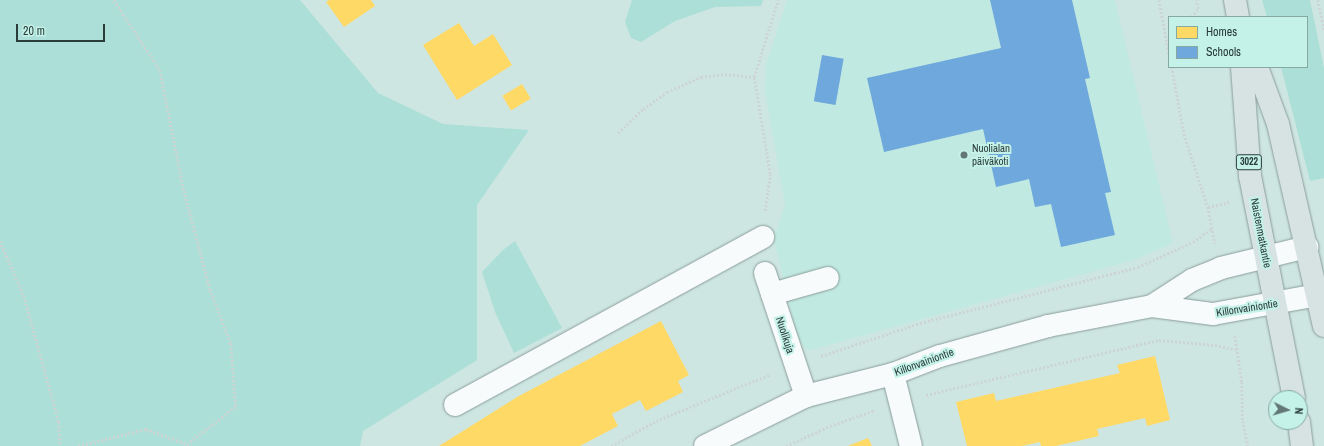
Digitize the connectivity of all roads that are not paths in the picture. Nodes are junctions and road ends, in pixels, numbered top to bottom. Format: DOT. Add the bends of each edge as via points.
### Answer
graph roads {
  1 [pos="1242,68"];
  2 [pos="1257,68"];
  3 [pos="763,237"];
  4 [pos="1307,247"];
  5 [pos="1265,256"];
  6 [pos="765,273"];
  7 [pos="828,278"];
  8 [pos="772,294"];
  9 [pos="1318,295"];
  10 [pos="1275,304"];
  11 [pos="1152,306"];
  12 [pos="1324,326"];
  13 [pos="893,374"];
  14 [pos="1292,390"];
  15 [pos="806,396"];
  16 [pos="455,404"];
  17 [pos="1300,430"];
  18 [pos="706,446"];
  19 [pos="911,446"];
  20 [pos="1302,446"];
  1 -- 5 [label="main road, Naistenmatkantie / 3022" via="1250,176"];
  2 -- 4 [label="main road" via="1278,124"];
  3 -- 16 [label="street"];
  4 -- 5 [label="street, Killonvainiontie"];
  4 -- 9 [label="main road"];
  5 -- 10 [label="main road, Naistenmatkantie / 3022"];
  5 -- 11 [label="street, Killonvainiontie" via="1221,268 1192,280"];
  6 -- 8 [label="street, Nuolikuja"];
  7 -- 8 [label="street"];
  8 -- 15 [label="street, Nuolikuja"];
  9 -- 10 [label="street, Killonvainiontie"];
  9 -- 12 [label="main road"];
  10 -- 11 [label="street, Killonvainiontie" via="1213,314"];
  10 -- 14 [label="main road, Naistenmatkantie / 3022"];
  11 -- 13 [label="street, Killonvainiontie" via="996,339"];
  13 -- 15 [label="street, Killonvainiontie"];
  13 -- 19 [label="street"];
  15 -- 18 [label="street, Killonvainiontie"];
  17 -- 20 [label="main road"];
}
